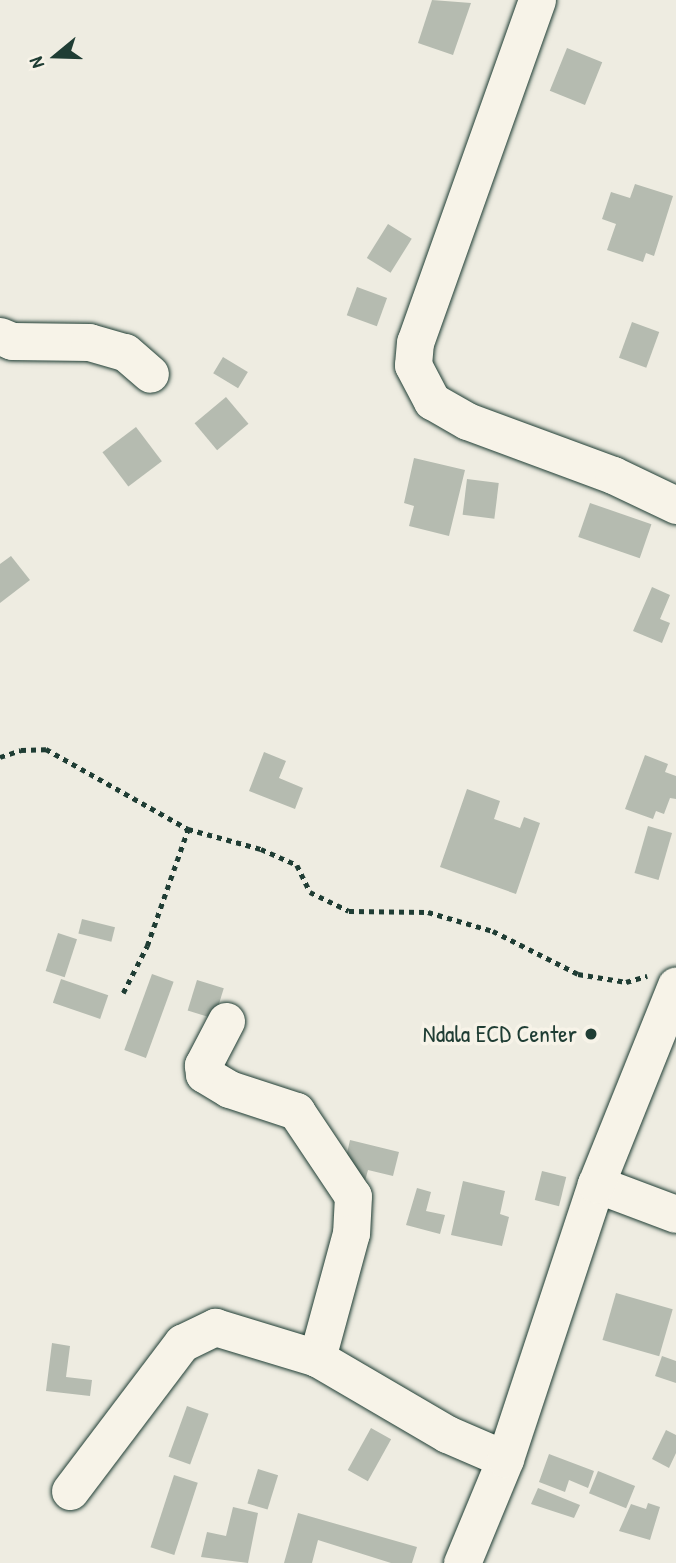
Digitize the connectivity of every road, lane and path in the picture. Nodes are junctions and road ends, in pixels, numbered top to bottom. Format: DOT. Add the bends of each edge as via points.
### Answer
graph roads {
  1 [pos="537,0"];
  2 [pos="0,336"];
  3 [pos="150,374"];
  4 [pos="676,505"];
  5 [pos="0,757"];
  6 [pos="188,829"];
  7 [pos="664,979"];
  8 [pos="123,993"];
  9 [pos="226,1021"];
  10 [pos="596,1184"];
  11 [pos="676,1214"];
  12 [pos="317,1358"];
  13 [pos="505,1459"];
  14 [pos="70,1490"];
  15 [pos="462,1563"];
  1 -- 4 [label="street" via="415,342 413,365 432,401 467,421 613,475"];
  2 -- 3 [label="street" via="12,341 89,342 125,352"];
  5 -- 6 [label="path" via="46,749"];
  6 -- 7 [label="path" via="261,849 297,865 310,892 349,911 428,912 493,931 578,974 626,982"];
  6 -- 8 [label="path" via="147,946"];
  7 -- 10 [label="street"];
  9 -- 12 [label="street" via="203,1065 204,1074 229,1089 296,1111 354,1196 351,1233"];
  10 -- 11 [label="street"];
  10 -- 13 [label="street"];
  12 -- 13 [label="street" via="447,1434"];
  12 -- 14 [label="street" via="226,1328 195,1333"];
  13 -- 15 [label="street"];
}
